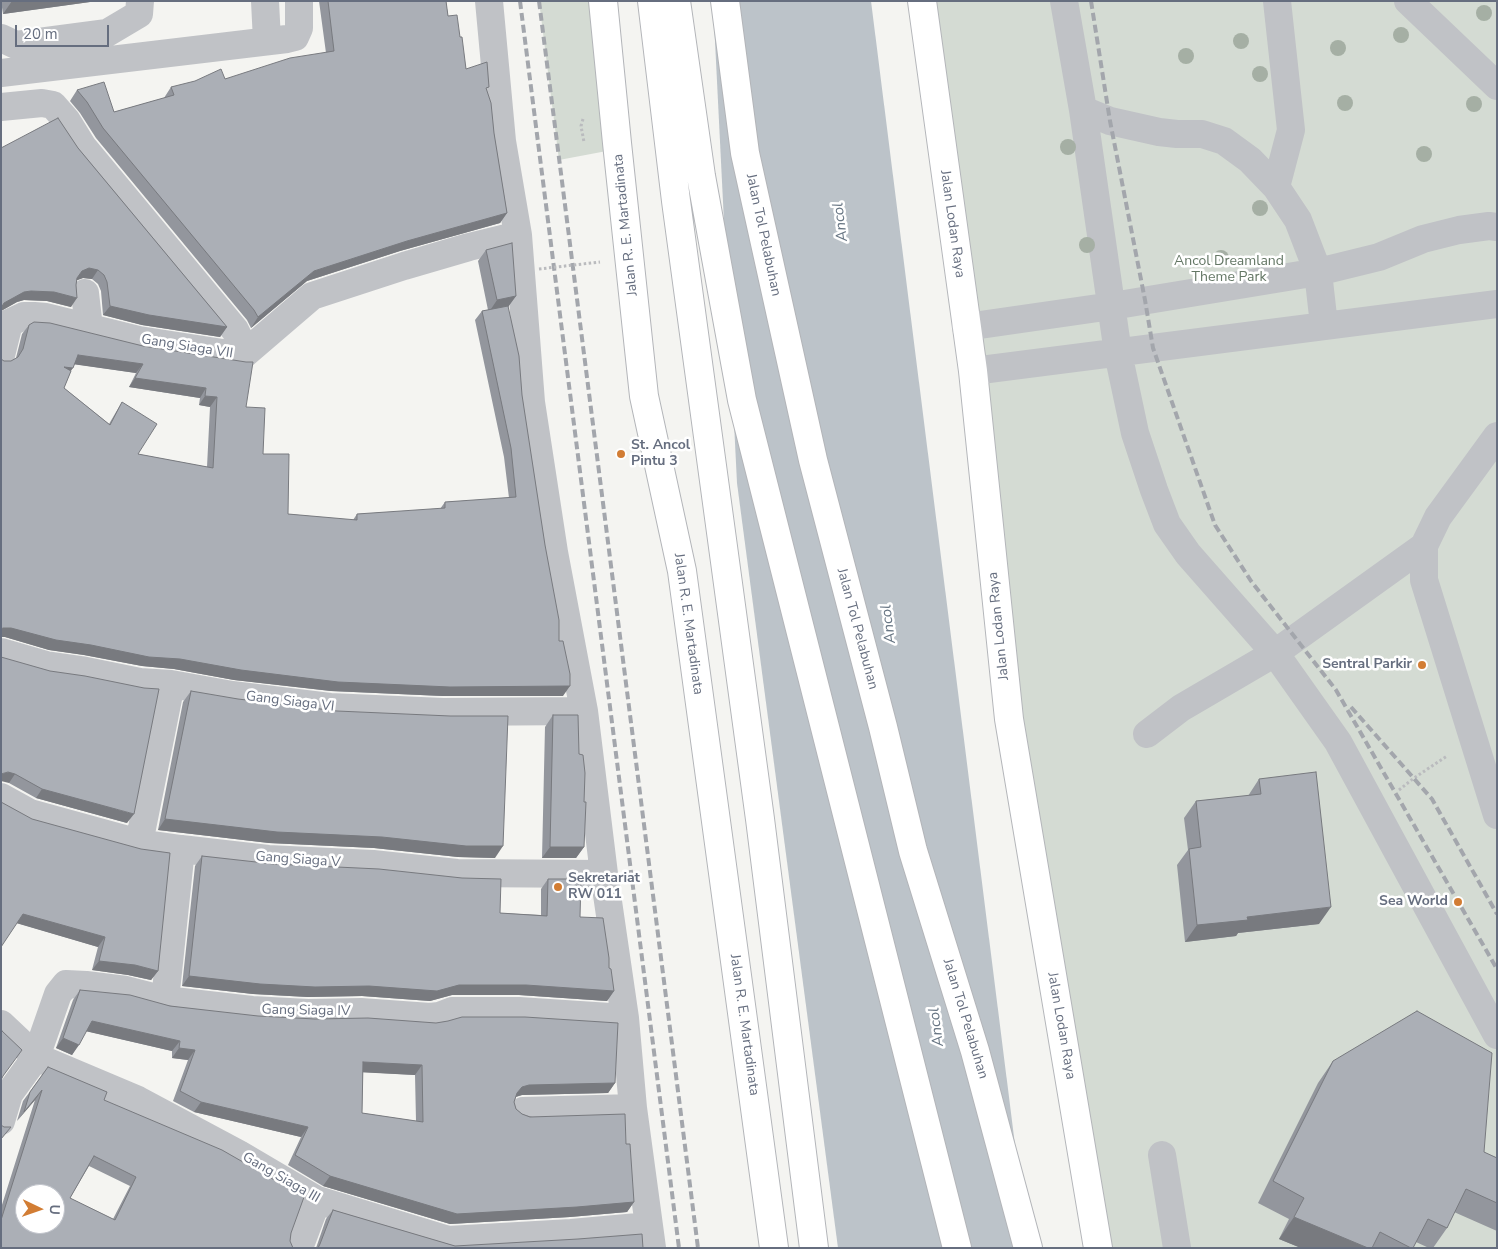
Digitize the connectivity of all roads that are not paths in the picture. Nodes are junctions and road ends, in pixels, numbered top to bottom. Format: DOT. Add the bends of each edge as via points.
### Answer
graph roads {
  1 [pos="140,1"];
  2 [pos="265,1"];
  3 [pos="299,1"];
  4 [pos="489,1"];
  5 [pos="603,1"];
  6 [pos="652,1"];
  7 [pos="676,1"];
  8 [pos="725,1"];
  9 [pos="922,1"];
  10 [pos="1064,1"];
  11 [pos="1277,1"];
  12 [pos="1408,1"];
  13 [pos="1,38"];
  14 [pos="267,41"];
  15 [pos="1,73"];
  16 [pos="1497,86"];
  17 [pos="1,107"];
  18 [pos="1083,110"];
  19 [pos="1276,187"];
  20 [pos="1497,227"];
  21 [pos="518,235"];
  22 [pos="1318,272"];
  23 [pos="85,293"];
  24 [pos="1497,304"];
  25 [pos="1112,306"];
  26 [pos="1324,325"];
  27 [pos="966,327"];
  28 [pos="89,328"];
  29 [pos="1118,353"];
  30 [pos="1,355"];
  31 [pos="242,356"];
  32 [pos="973,371"];
  33 [pos="1497,436"];
  34 [pos="1424,546"];
  35 [pos="1,652"];
  36 [pos="1275,653"];
  37 [pos="170,684"];
  38 [pos="584,711"];
  39 [pos="1147,734"];
  40 [pos="1,796"];
  41 [pos="1497,816"];
  42 [pos="139,843"];
  43 [pos="181,849"];
  44 [pos="604,874"];
  45 [pos="166,1000"];
  46 [pos="625,1018"];
  47 [pos="1,1024"];
  48 [pos="1497,1035"];
  49 [pos="36,1056"];
  50 [pos="633,1108"];
  51 [pos="523,1111"];
  52 [pos="1,1121"];
  53 [pos="1162,1155"];
  54 [pos="317,1200"];
  55 [pos="650,1237"];
  56 [pos="517,1242"];
  57 [pos="956,1245"];
  58 [pos="298,1248"];
  59 [pos="774,1248"];
  60 [pos="814,1248"];
  61 [pos="1028,1248"];
  62 [pos="1098,1248"];
  63 [pos="1177,1248"];
  1 -- 13 [label="street" via="140,14 107,34 16,45"];
  2 -- 14 [label="street"];
  3 -- 14 [label="street" via="299,28 295,37"];
  4 -- 21 [label="street" via="502,141"];
  5 -- 59 [label="main road, Jalan R. E. Martadinata" via="644,396 682,571"];
  6 -- 60 [label="main road"];
  7 -- 57 [label="main road" via="701,176 742,400"];
  8 -- 61 [label="main road, Jalan Tol Pelabuhan" via="745,152 813,460 913,851 975,1051"];
  9 -- 27 [label="main road, Jalan Lodan Raya"];
  10 -- 18 [label="street"];
  11 -- 19 [label="street" via="1290,130"];
  12 -- 16 [label="street"];
  14 -- 15 [label="street"];
  17 -- 31 [label="street" via="53,105 83,146 236,330"];
  18 -- 19 [label="street" via="1110,121 1158,132 1202,134 1224,141 1250,160"];
  18 -- 25 [label="street"];
  19 -- 22 [label="street" via="1298,220"];
  20 -- 22 [label="street" via="1459,230 1423,239 1379,257"];
  21 -- 31 [label="street, Gang Siaga VII" via="413,263 312,296"];
  21 -- 38 [label="street" via="531,402 554,552"];
  22 -- 25 [label="street"];
  22 -- 26 [label="street"];
  23 -- 28 [label="street"];
  24 -- 26 [label="street"];
  25 -- 27 [label="street"];
  25 -- 29 [label="street"];
  26 -- 29 [label="street"];
  27 -- 32 [label="main road, Jalan Lodan Raya"];
  28 -- 30 [label="street, Gang Siaga VII" via="46,317 24,316 9,323"];
  28 -- 31 [label="street, Gang Siaga VII" via="139,340"];
  29 -- 32 [label="street"];
  29 -- 36 [label="street" via="1136,433 1167,524 1188,554"];
  32 -- 62 [label="main road, Jalan Lodan Raya" via="1009,719"];
  33 -- 34 [label="street" via="1438,517"];
  34 -- 36 [label="street"];
  34 -- 41 [label="street" via="1424,580"];
  35 -- 37 [label="street, Gang Siaga VI" via="46,665 140,682"];
  36 -- 39 [label="street" via="1181,708"];
  36 -- 48 [label="street" via="1338,742"];
  37 -- 38 [label="street, Gang Siaga VI" via="330,707 443,712"];
  37 -- 42 [label="street"];
  38 -- 44 [label="street"];
  40 -- 42 [label="street, Gang Siaga V" via="30,813"];
  42 -- 43 [label="street, Gang Siaga V"];
  43 -- 44 [label="street, Gang Siaga V" via="457,873"];
  43 -- 45 [label="street"];
  44 -- 46 [label="street"];
  45 -- 46 [label="street, Gang Siaga IV" via="308,1013 361,1012 430,1017 452,1010 519,1011"];
  45 -- 49 [label="street, Gang Siaga IV" via="126,990 66,984 58,994"];
  46 -- 50 [label="street"];
  47 -- 49 [label="street, Gang Siaga III"];
  49 -- 52 [label="street" via="9,1094"];
  49 -- 54 [label="street, Gang Siaga III" via="138,1100"];
  50 -- 51 [label="street"];
  50 -- 55 [label="street"];
  53 -- 63 [label="street"];
  54 -- 56 [label="street, Gang Siaga III" via="448,1240"];
  54 -- 58 [label="street"];
  55 -- 56 [label="street, Gang Siaga III" via="571,1233"];
}
